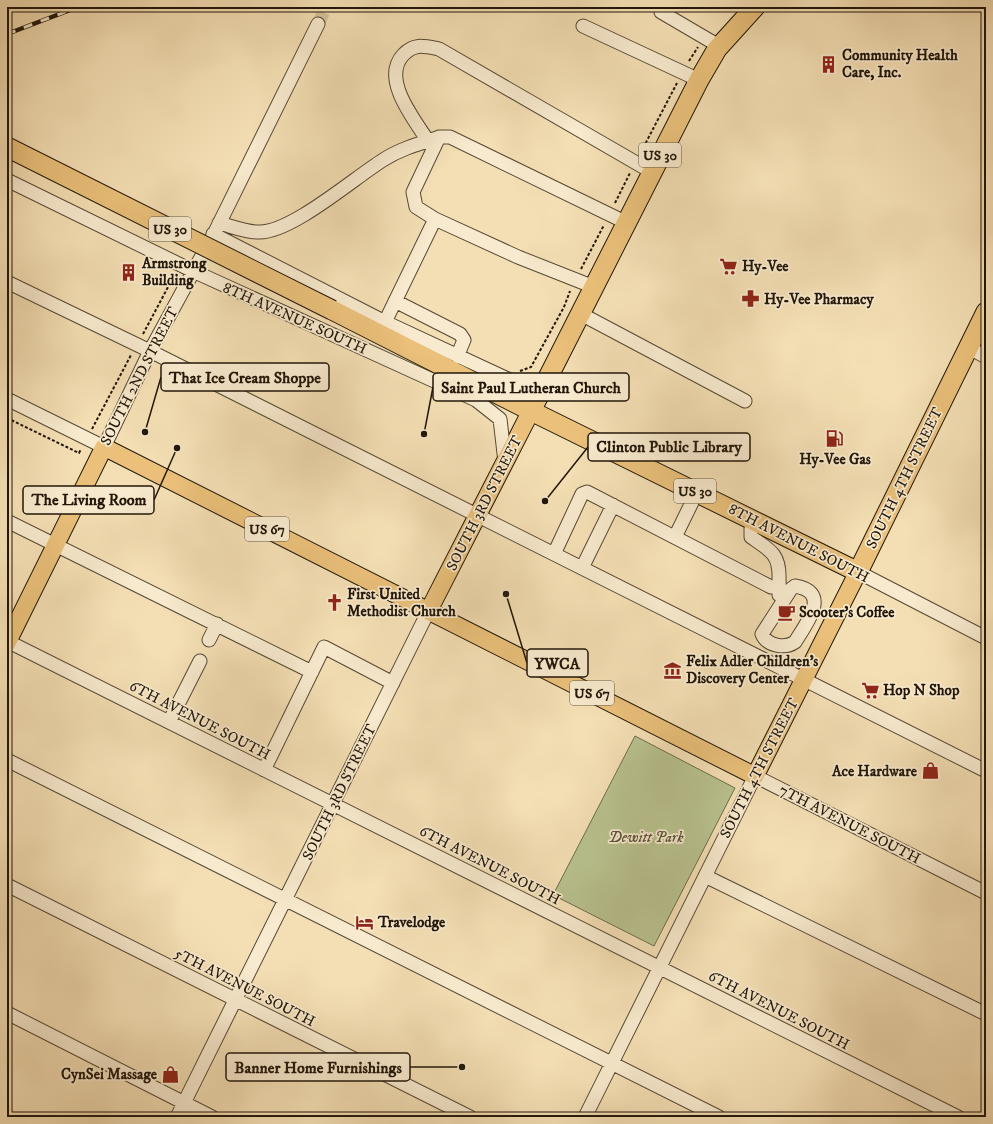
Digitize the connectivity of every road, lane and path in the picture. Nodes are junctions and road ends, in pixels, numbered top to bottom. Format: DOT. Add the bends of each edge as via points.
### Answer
graph roads {
  1 [pos="755,7"];
  2 [pos="660,12"];
  3 [pos="318,24"];
  4 [pos="583,26"];
  5 [pos="720,46"];
  6 [pos="699,80"];
  7 [pos="434,139"];
  8 [pos="7,147"];
  9 [pos="652,172"];
  10 [pos="7,180"];
  11 [pos="435,219"];
  12 [pos="627,223"];
  13 [pos="216,229"];
  14 [pos="180,265"];
  15 [pos="192,271"];
  16 [pos="7,282"];
  17 [pos="594,287"];
  18 [pos="395,301"];
  19 [pos="986,312"];
  20 [pos="581,314"];
  21 [pos="385,322"];
  22 [pos="137,345"];
  23 [pos="968,347"];
  24 [pos="150,351"];
  25 [pos="457,357"];
  26 [pos="986,357"];
  27 [pos="540,394"];
  28 [pos="7,399"];
  29 [pos="745,401"];
  30 [pos="531,411"];
  31 [pos="7,418"];
  32 [pos="87,439"];
  33 [pos="104,447"];
  34 [pos="505,462"];
  35 [pos="697,492"];
  36 [pos="613,505"];
  37 [pos="478,516"];
  38 [pos="7,520"];
  39 [pos="756,521"];
  40 [pos="675,537"];
  41 [pos="55,545"];
  42 [pos="554,554"];
  43 [pos="582,568"];
  44 [pos="858,572"];
  45 [pos="779,587"];
  46 [pos="429,610"];
  47 [pos="770,623"];
  48 [pos="217,624"];
  49 [pos="986,638"];
  50 [pos="209,640"];
  51 [pos="7,642"];
  52 [pos="776,644"];
  53 [pos="768,660"];
  54 [pos="200,661"];
  55 [pos="312,672"];
  56 [pos="804,678"];
  57 [pos="393,683"];
  58 [pos="169,722"];
  59 [pos="7,760"];
  60 [pos="264,770"];
  61 [pos="986,771"];
  62 [pos="755,776"];
  63 [pos="333,804"];
  64 [pos="705,876"];
  65 [pos="7,886"];
  66 [pos="986,893"];
  67 [pos="285,900"];
  68 [pos="660,967"];
  69 [pos="235,1000"];
  70 [pos="7,1013"];
  71 [pos="986,1014"];
  72 [pos="612,1063"];
  73 [pos="184,1103"];
  74 [pos="177,1117"];
  75 [pos="212,1117"];
  76 [pos="470,1117"];
  77 [pos="585,1117"];
  78 [pos="719,1117"];
  79 [pos="958,1117"];
  1 -- 5 [label="highway, SOUTH 3RD STREET / US 30"];
  2 -- 5 [label="street"];
  3 -- 13 [label="street, SOUTH 2ND STREET"];
  4 -- 6 [label="street"];
  5 -- 6 [label="highway, SOUTH 3RD STREET / US 30"];
  6 -- 9 [label="highway, SOUTH 3RD STREET / US 30"];
  7 -- 9 [label="street" via="410,112 395,82 394,70 399,60 408,50 420,44 439,49"];
  7 -- 11 [label="street" via="412,192 416,207"];
  7 -- 12 [label="street" via="450,138"];
  7 -- 13 [label="street" via="410,146 384,159 277,229 258,232"];
  8 -- 30 [label="highway, 8TH AVENUE SOUTH / US 30, bridge"];
  9 -- 12 [label="highway, SOUTH 3RD STREET / US 30"];
  10 -- 14 [label="street, 8TH AVENUE SOUTH"];
  11 -- 17 [label="street" via="525,260"];
  11 -- 18 [label="street"];
  12 -- 17 [label="highway, SOUTH 3RD STREET / US 30"];
  13 -- 15 [label="street, SOUTH 2ND STREET"];
  13 -- 21 [label="street"];
  14 -- 15 [label="street, 8TH AVENUE SOUTH"];
  14 -- 22 [label="path"];
  15 -- 24 [label="street, SOUTH 2ND STREET"];
  15 -- 34 [label="street, 8TH AVENUE SOUTH" via="476,400 500,419"];
  16 -- 22 [label="street"];
  17 -- 20 [label="highway, SOUTH 3RD STREET / US 30"];
  18 -- 21 [label="street"];
  18 -- 25 [label="street" via="460,334 464,340"];
  19 -- 23 [label="highway, SOUTH 4TH STREET"];
  20 -- 27 [label="highway, SOUTH 3RD STREET / US 30"];
  20 -- 29 [label="street"];
  21 -- 25 [label="street"];
  22 -- 24 [label="street"];
  22 -- 32 [label="path"];
  23 -- 26 [label="street"];
  23 -- 44 [label="highway, SOUTH 4TH STREET"];
  24 -- 33 [label="street, SOUTH 2ND STREET"];
  24 -- 37 [label="street"];
  25 -- 27 [label="street"];
  27 -- 30 [label="highway, SOUTH 3RD STREET / US 30"];
  28 -- 32 [label="street, 7TH AVENUE SOUTH"];
  30 -- 34 [label="main road, SOUTH 3RD STREET"];
  30 -- 35 [label="highway, 8TH AVENUE SOUTH / US 30"];
  31 -- 32 [label="path" via="79,453"];
  32 -- 33 [label="street, 7TH AVENUE SOUTH"];
  33 -- 41 [label="main road, SOUTH 2ND STREET"];
  33 -- 46 [label="main road, 7TH AVENUE SOUTH / US 67"];
  34 -- 37 [label="main road, SOUTH 3RD STREET"];
  35 -- 39 [label="highway, 8TH AVENUE SOUTH / US 30"];
  35 -- 40 [label="street"];
  36 -- 40 [label="street"];
  36 -- 42 [label="street" via="587,492 582,494"];
  36 -- 43 [label="street"];
  37 -- 42 [label="street"];
  37 -- 46 [label="main road, SOUTH 3RD STREET"];
  38 -- 41 [label="street"];
  39 -- 44 [label="highway, 8TH AVENUE SOUTH / US 30"];
  39 -- 45 [label="street" via="751,529 751,537 776,556 780,566"];
  40 -- 45 [label="street" via="771,587"];
  41 -- 48 [label="street"];
  41 -- 51 [label="main road, SOUTH 2ND STREET"];
  42 -- 43 [label="street"];
  43 -- 53 [label="street"];
  44 -- 49 [label="street, 8TH AVENUE SOUTH"];
  44 -- 56 [label="main road, SOUTH 4TH STREET"];
  45 -- 47 [label="street" via="780,592"];
  46 -- 57 [label="street, SOUTH 3RD STREET"];
  46 -- 62 [label="main road, 7TH AVENUE SOUTH / US 67"];
  47 -- 52 [label="street" via="762,634"];
  47 -- 52 [label="street" via="795,586 812,594 815,608 795,642 790,646 781,647"];
  48 -- 50 [label="street"];
  48 -- 55 [label="street"];
  51 -- 58 [label="street, 6TH AVENUE SOUTH"];
  52 -- 53 [label="street"];
  53 -- 56 [label="street"];
  54 -- 58 [label="street"];
  55 -- 57 [label="street" via="324,648"];
  55 -- 60 [label="street"];
  56 -- 61 [label="street"];
  56 -- 62 [label="main road, SOUTH 4TH STREET"];
  57 -- 63 [label="street, SOUTH 3RD STREET"];
  58 -- 60 [label="street, 6TH AVENUE SOUTH"];
  59 -- 67 [label="street"];
  60 -- 63 [label="street, 6TH AVENUE SOUTH"];
  62 -- 64 [label="street, SOUTH 4TH STREET"];
  62 -- 66 [label="street, 7TH AVENUE SOUTH"];
  63 -- 67 [label="street, SOUTH 3RD STREET"];
  63 -- 68 [label="street, 6TH AVENUE SOUTH"];
  64 -- 68 [label="street, SOUTH 4TH STREET"];
  64 -- 71 [label="street"];
  65 -- 69 [label="street, 5TH AVENUE SOUTH"];
  67 -- 69 [label="street, SOUTH 3RD STREET"];
  67 -- 72 [label="street"];
  68 -- 72 [label="street, SOUTH 4TH STREET"];
  68 -- 79 [label="street, 6TH AVENUE SOUTH"];
  69 -- 73 [label="street, SOUTH 3RD STREET"];
  69 -- 76 [label="street, 5TH AVENUE SOUTH"];
  70 -- 73 [label="street"];
  72 -- 77 [label="street, SOUTH 4TH STREET"];
  72 -- 78 [label="street"];
  73 -- 74 [label="street, SOUTH 3RD STREET"];
  73 -- 75 [label="street"];
}
